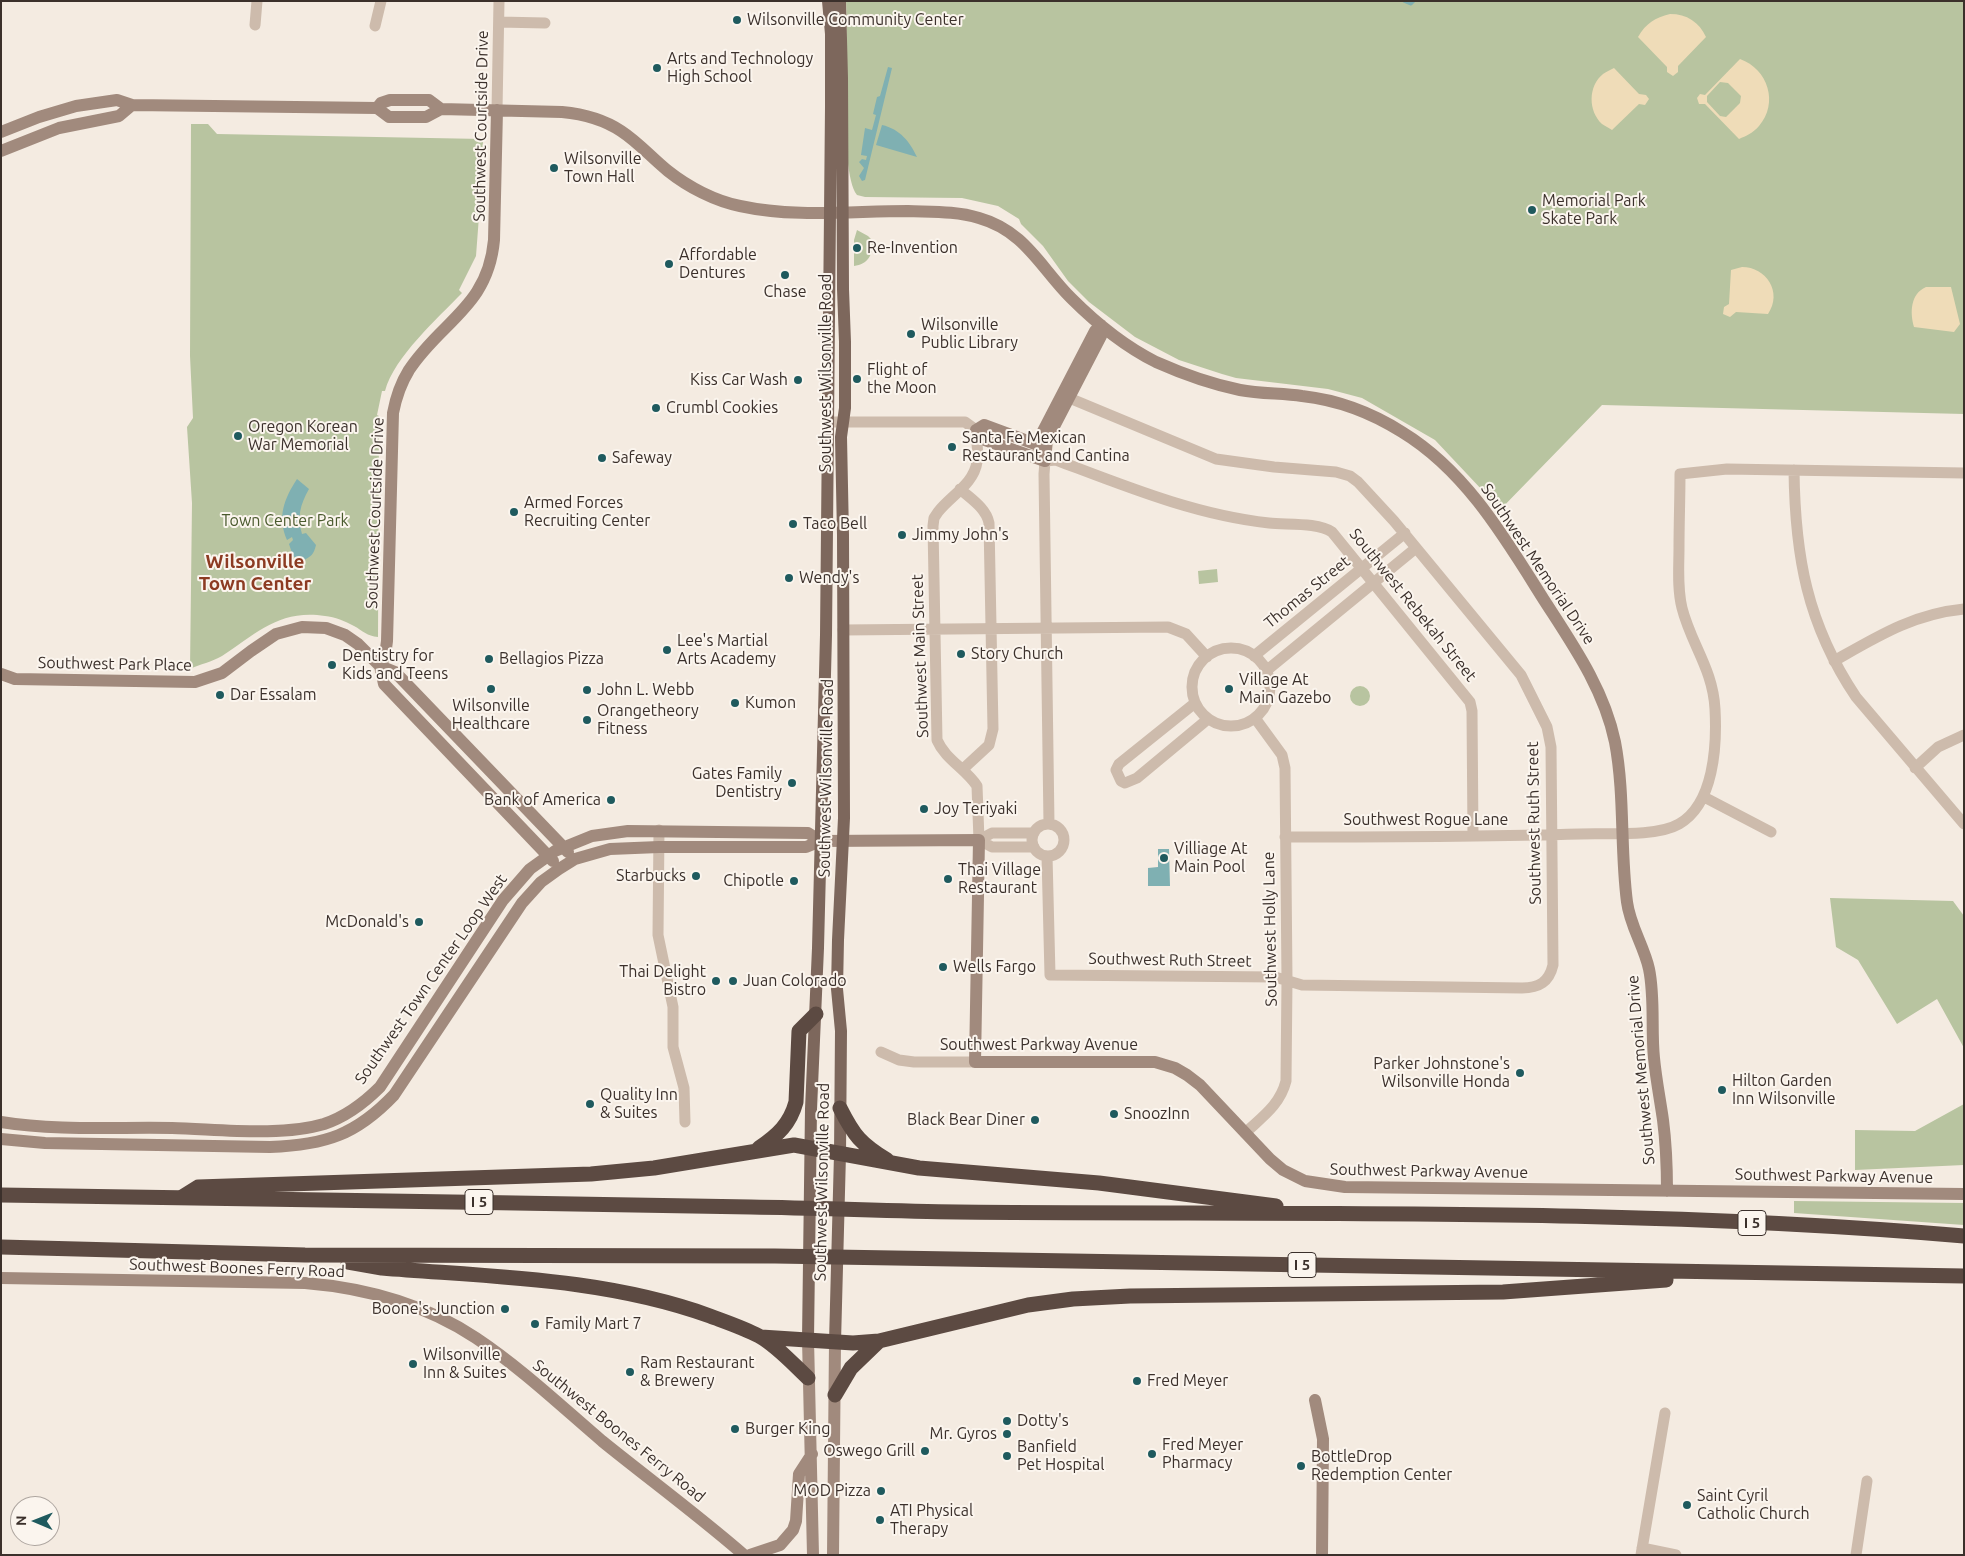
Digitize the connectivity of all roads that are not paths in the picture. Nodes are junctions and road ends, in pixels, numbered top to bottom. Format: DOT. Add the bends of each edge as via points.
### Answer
graph roads {
  1 [pos="257,1"];
  2 [pos="381,1"];
  3 [pos="499,1"];
  4 [pos="828,1"];
  5 [pos="840,1"];
  6 [pos="499,22"];
  7 [pos="545,22"];
  8 [pos="255,25"];
  9 [pos="375,26"];
  10 [pos="132,105"];
  11 [pos="497,110"];
  12 [pos="1,132"];
  13 [pos="1,151"];
  14 [pos="836,212"];
  15 [pos="1101,325"];
  16 [pos="1065,397"];
  17 [pos="828,422"];
  18 [pos="843,422"];
  19 [pos="976,430"];
  20 [pos="1045,458"];
  21 [pos="1794,470"];
  22 [pos="1964,473"];
  23 [pos="960,489"];
  24 [pos="1405,534"];
  25 [pos="1416,548"];
  26 [pos="1362,568"];
  27 [pos="1374,582"];
  28 [pos="1964,609"];
  29 [pos="1047,627"];
  30 [pos="991,628"];
  31 [pos="935,629"];
  32 [pos="843,630"];
  33 [pos="1254,656"];
  34 [pos="1207,657"];
  35 [pos="1834,661"];
  36 [pos="380,666"];
  37 [pos="1266,671"];
  38 [pos="1,674"];
  39 [pos="1195,703"];
  40 [pos="1255,718"];
  41 [pos="1208,719"];
  42 [pos="1964,736"];
  43 [pos="1914,768"];
  44 [pos="963,769"];
  45 [pos="1704,797"];
  46 [pos="1049,824"];
  47 [pos="1964,824"];
  48 [pos="659,830"];
  49 [pos="1771,832"];
  50 [pos="1034,833"];
  51 [pos="1622,833"];
  52 [pos="1551,835"];
  53 [pos="1473,836"];
  54 [pos="1285,837"];
  55 [pos="979,840"];
  56 [pos="821,841"];
  57 [pos="842,841"];
  58 [pos="659,846"];
  59 [pos="564,847"];
  60 [pos="1034,847"];
  61 [pos="548,856"];
  62 [pos="1047,856"];
  63 [pos="575,860"];
  64 [pos="559,869"];
  65 [pos="1287,980"];
  66 [pos="816,1014"];
  67 [pos="881,1052"];
  68 [pos="975,1062"];
  69 [pos="840,1108"];
  70 [pos="1,1122"];
  71 [pos="685,1122"];
  72 [pos="1245,1133"];
  73 [pos="1,1139"];
  74 [pos="811,1148"];
  75 [pos="756,1150"];
  76 [pos="840,1154"];
  77 [pos="892,1164"];
  78 [pos="1667,1191"];
  79 [pos="1,1194"];
  80 [pos="1964,1194"];
  81 [pos="182,1197"];
  82 [pos="1341,1215"];
  83 [pos="1964,1236"];
  84 [pos="1,1247"];
  85 [pos="305,1255"];
  86 [pos="1740,1273"];
  87 [pos="1964,1276"];
  88 [pos="1,1278"];
  89 [pos="761,1337"];
  90 [pos="808,1339"];
  91 [pos="879,1341"];
  92 [pos="835,1342"];
  93 [pos="808,1378"];
  94 [pos="835,1395"];
  95 [pos="1315,1400"];
  96 [pos="1664,1413"];
  97 [pos="812,1454"];
  98 [pos="1867,1481"];
  99 [pos="1641,1551"];
  100 [pos="744,1555"];
  101 [pos="750,1555"];
  102 [pos="813,1555"];
  103 [pos="833,1555"];
  104 [pos="1322,1555"];
  105 [pos="1676,1555"];
  106 [pos="1856,1555"];
  1 -- 8 [label="street"];
  2 -- 9 [label="street"];
  3 -- 6 [label="street, Southwest Courtside Drive"];
  4 -- 14 [label="main road, Southwest Wilsonville Road"];
  5 -- 14 [label="main road, Southwest Wilsonville Road" via="842,78"];
  6 -- 7 [label="street"];
  6 -- 11 [label="street, Southwest Courtside Drive"];
  10 -- 11 [label="street, Southwest Memorial Drive" via="377,108 390,100 429,100 441,109"];
  10 -- 12 [label="street" via="117,100 76,106"];
  10 -- 13 [label="street" via="118,116 59,128"];
  11 -- 14 [label="street, Southwest Memorial Drive" via="580,114 604,122 629,136 687,184 733,205 772,212"];
  11 -- 36 [label="street, Southwest Courtside Drive" via="491,261 470,304 410,368 393,413 388,641"];
  14 -- 15 [label="street, Southwest Memorial Drive" via="948,212 995,224 1022,242 1069,296"];
  14 -- 17 [label="main road, Southwest Wilsonville Road"];
  14 -- 18 [label="main road, Southwest Wilsonville Road" via="845,342"];
  15 -- 16 [label="street" via="1101,336"];
  15 -- 51 [label="street, Southwest Memorial Drive" via="1148,357 1192,376 1239,389 1323,400 1369,415 1420,443 1456,475 1516,554 1595,683 1614,742"];
  16 -- 20 [label="street" via="1040,437"];
  16 -- 24 [label="street, Southwest Ruth Street" via="1216,459 1350,476"];
  17 -- 18 [label="street, Southwest Rebekah Street"];
  17 -- 56 [label="main road, Southwest Wilsonville Road"];
  18 -- 19 [label="street, Southwest Rebekah Street" via="965,422"];
  18 -- 32 [label="main road, Southwest Wilsonville Road"];
  19 -- 20 [label="street, Southwest Rebekah Street" via="985,440"];
  19 -- 23 [label="street, Southwest Main Street" via="978,461 972,477"];
  20 -- 26 [label="street, Southwest Rebekah Street" via="1209,514 1323,527 1340,540"];
  20 -- 29 [label="street"];
  21 -- 22 [label="street"];
  21 -- 35 [label="street" via="1795,524 1803,575 1816,624"];
  21 -- 45 [label="street, Southwest Rogue Lane" via="1727,469 1680,474 1680,593 1715,703 1715,736"];
  23 -- 30 [label="street" via="988,515"];
  23 -- 31 [label="street, Southwest Main Street" via="934,518"];
  24 -- 25 [label="street, Southwest Ruth Street"];
  24 -- 26 [label="street, Thomas Street"];
  25 -- 27 [label="street"];
  25 -- 52 [label="street, Southwest Ruth Street" via="1521,675 1547,727 1551,747"];
  26 -- 27 [label="street, Southwest Rebekah Street"];
  26 -- 33 [label="street, Thomas Street"];
  27 -- 37 [label="street"];
  27 -- 53 [label="street, Southwest Rebekah Street" via="1470,702"];
  28 -- 35 [label="street" via="1917,618"];
  29 -- 30 [label="street"];
  29 -- 34 [label="street" via="1168,627 1186,634"];
  29 -- 46 [label="street"];
  30 -- 31 [label="street"];
  30 -- 44 [label="street" via="992,737 989,745"];
  31 -- 32 [label="street"];
  31 -- 44 [label="street, Southwest Main Street" via="937,740 944,753"];
  32 -- 57 [label="main road, Southwest Wilsonville Road"];
  33 -- 34 [label="street" via="1228,648"];
  33 -- 37 [label="street"];
  34 -- 39 [label="street" via="1192,683"];
  35 -- 43 [label="street" via="1856,697"];
  36 -- 38 [label="street, Southwest Park Place" via="344,635 326,628 302,627 271,637 222,673 195,682 15,679"];
  36 -- 59 [label="street, Southwest Park Place" via="395,672"];
  36 -- 61 [label="street, Southwest Park Place" via="384,684"];
  37 -- 40 [label="street" via="1268,698"];
  39 -- 41 [label="street"];
  39 -- 41 [label="street" via="1119,764 1116,770 1121,781 1125,783 1137,778"];
  40 -- 41 [label="street" via="1233,726 1223,726"];
  40 -- 54 [label="street, Southwest Holly Lane" via="1276,745 1283,762"];
  42 -- 43 [label="street" via="1938,747"];
  43 -- 47 [label="street"];
  44 -- 55 [label="street, Southwest Main Street" via="977,786"];
  45 -- 49 [label="street"];
  45 -- 51 [label="street, Southwest Rogue Lane" via="1678,824 1654,831"];
  46 -- 50 [label="street" via="1040,826"];
  46 -- 62 [label="street" via="1060,829 1064,841 1059,852"];
  48 -- 56 [label="street, Southwest Town Center Loop West" via="808,833"];
  48 -- 58 [label="street"];
  48 -- 59 [label="street, Southwest Town Center Loop West" via="599,834"];
  50 -- 55 [label="street, Southwest Town Center Loop West" via="992,833"];
  50 -- 60 [label="street"];
  51 -- 52 [label="street, Southwest Rogue Lane"];
  51 -- 78 [label="street, Southwest Memorial Drive" via="1627,904 1651,980 1654,1054 1664,1125"];
  52 -- 53 [label="street, Southwest Rogue Lane"];
  52 -- 65 [label="street, Southwest Ruth Street" via="1553,965 1544,983 1534,988 1522,988 1302,985"];
  53 -- 54 [label="street, Southwest Rogue Lane"];
  54 -- 65 [label="street, Southwest Holly Lane"];
  55 -- 57 [label="street, Southwest Town Center Loop West"];
  55 -- 60 [label="street, Southwest Town Center Loop West" via="992,847"];
  55 -- 68 [label="street, Southwest Main Street"];
  56 -- 57 [label="street, Southwest Town Center Loop West"];
  56 -- 58 [label="street, Southwest Town Center Loop West" via="806,847"];
  56 -- 66 [label="main road, Southwest Wilsonville Road"];
  57 -- 69 [label="main road, Southwest Wilsonville Road" via="838,950"];
  58 -- 63 [label="street, Southwest Town Center Loop West" via="610,849"];
  58 -- 71 [label="street" via="658,935 672,998 673,1047 684,1088"];
  59 -- 61 [label="street, Southwest Town Center Loop West"];
  59 -- 63 [label="street, Southwest Park Place"];
  60 -- 62 [label="street"];
  61 -- 64 [label="street, Southwest Park Place"];
  61 -- 70 [label="street, Southwest Town Center Loop West" via="530,869 503,900 380,1087 337,1119 290,1130 53,1127"];
  62 -- 65 [label="street, Southwest Ruth Street" via="1050,974 1275,977"];
  63 -- 64 [label="street, Southwest Town Center Loop West"];
  64 -- 73 [label="street, Southwest Town Center Loop West" via="540,882 522,903 394,1095 368,1120 346,1132 312,1144 277,1147 45,1143"];
  65 -- 72 [label="street, Southwest Holly Lane" via="1286,1081 1275,1105"];
  66 -- 74 [label="main road, Southwest Wilsonville Road"];
  66 -- 75 [label="highway, I 5" via="799,1031 793,1113 779,1133"];
  67 -- 68 [label="street, Southwest Parkway Avenue" via="914,1062"];
  68 -- 72 [label="street, Southwest Parkway Avenue" via="1140,1061 1163,1064 1193,1079"];
  69 -- 76 [label="main road, Southwest Wilsonville Road"];
  69 -- 77 [label="highway, I 5" via="856,1138"];
  72 -- 78 [label="street, Southwest Parkway Avenue" via="1283,1170 1306,1181 1327,1185"];
  74 -- 75 [label="highway, I 5" via="794,1145"];
  74 -- 76 [label="highway, I 5"];
  74 -- 90 [label="main road, Southwest Wilsonville Road"];
  75 -- 81 [label="highway, I 5" via="654,1168 591,1174 198,1186"];
  76 -- 77 [label="highway, I 5"];
  76 -- 92 [label="main road, Southwest Wilsonville Road"];
  77 -- 82 [label="highway, I 5" via="1098,1183"];
  78 -- 80 [label="street, Southwest Parkway Avenue"];
  79 -- 81 [label="highway, I 5"];
  81 -- 82 [label="highway, I 5" via="954,1212"];
  82 -- 83 [label="highway, I 5" via="1728,1222"];
  84 -- 85 [label="highway, I 5"];
  85 -- 86 [label="highway, I 5" via="776,1256"];
  85 -- 89 [label="highway, I 5" via="382,1268 593,1286 690,1309"];
  86 -- 87 [label="highway, I 5"];
  86 -- 91 [label="highway, I 5" via="1503,1292 1073,1299 1028,1304"];
  88 -- 100 [label="street, Southwest Boones Ferry Road" via="305,1283 354,1289 409,1304 452,1323 494,1351"];
  89 -- 90 [label="highway, I 5"];
  89 -- 93 [label="highway, I 5"];
  90 -- 92 [label="highway, I 5"];
  90 -- 93 [label="street, Southwest Wilsonville Road"];
  91 -- 92 [label="highway, I 5"];
  91 -- 94 [label="highway" via="851,1368"];
  92 -- 94 [label="street, Southwest Wilsonville Road"];
  93 -- 97 [label="street, Southwest Wilsonville Road"];
  94 -- 103 [label="street, Southwest Wilsonville Road"];
  95 -- 104 [label="street" via="1324,1439"];
  96 -- 99 [label="street"];
  97 -- 101 [label="street" via="799,1474 796,1522 792,1530 780,1545"];
  97 -- 102 [label="street, Southwest Wilsonville Road"];
  98 -- 106 [label="street"];
  99 -- 105 [label="street"];
}
